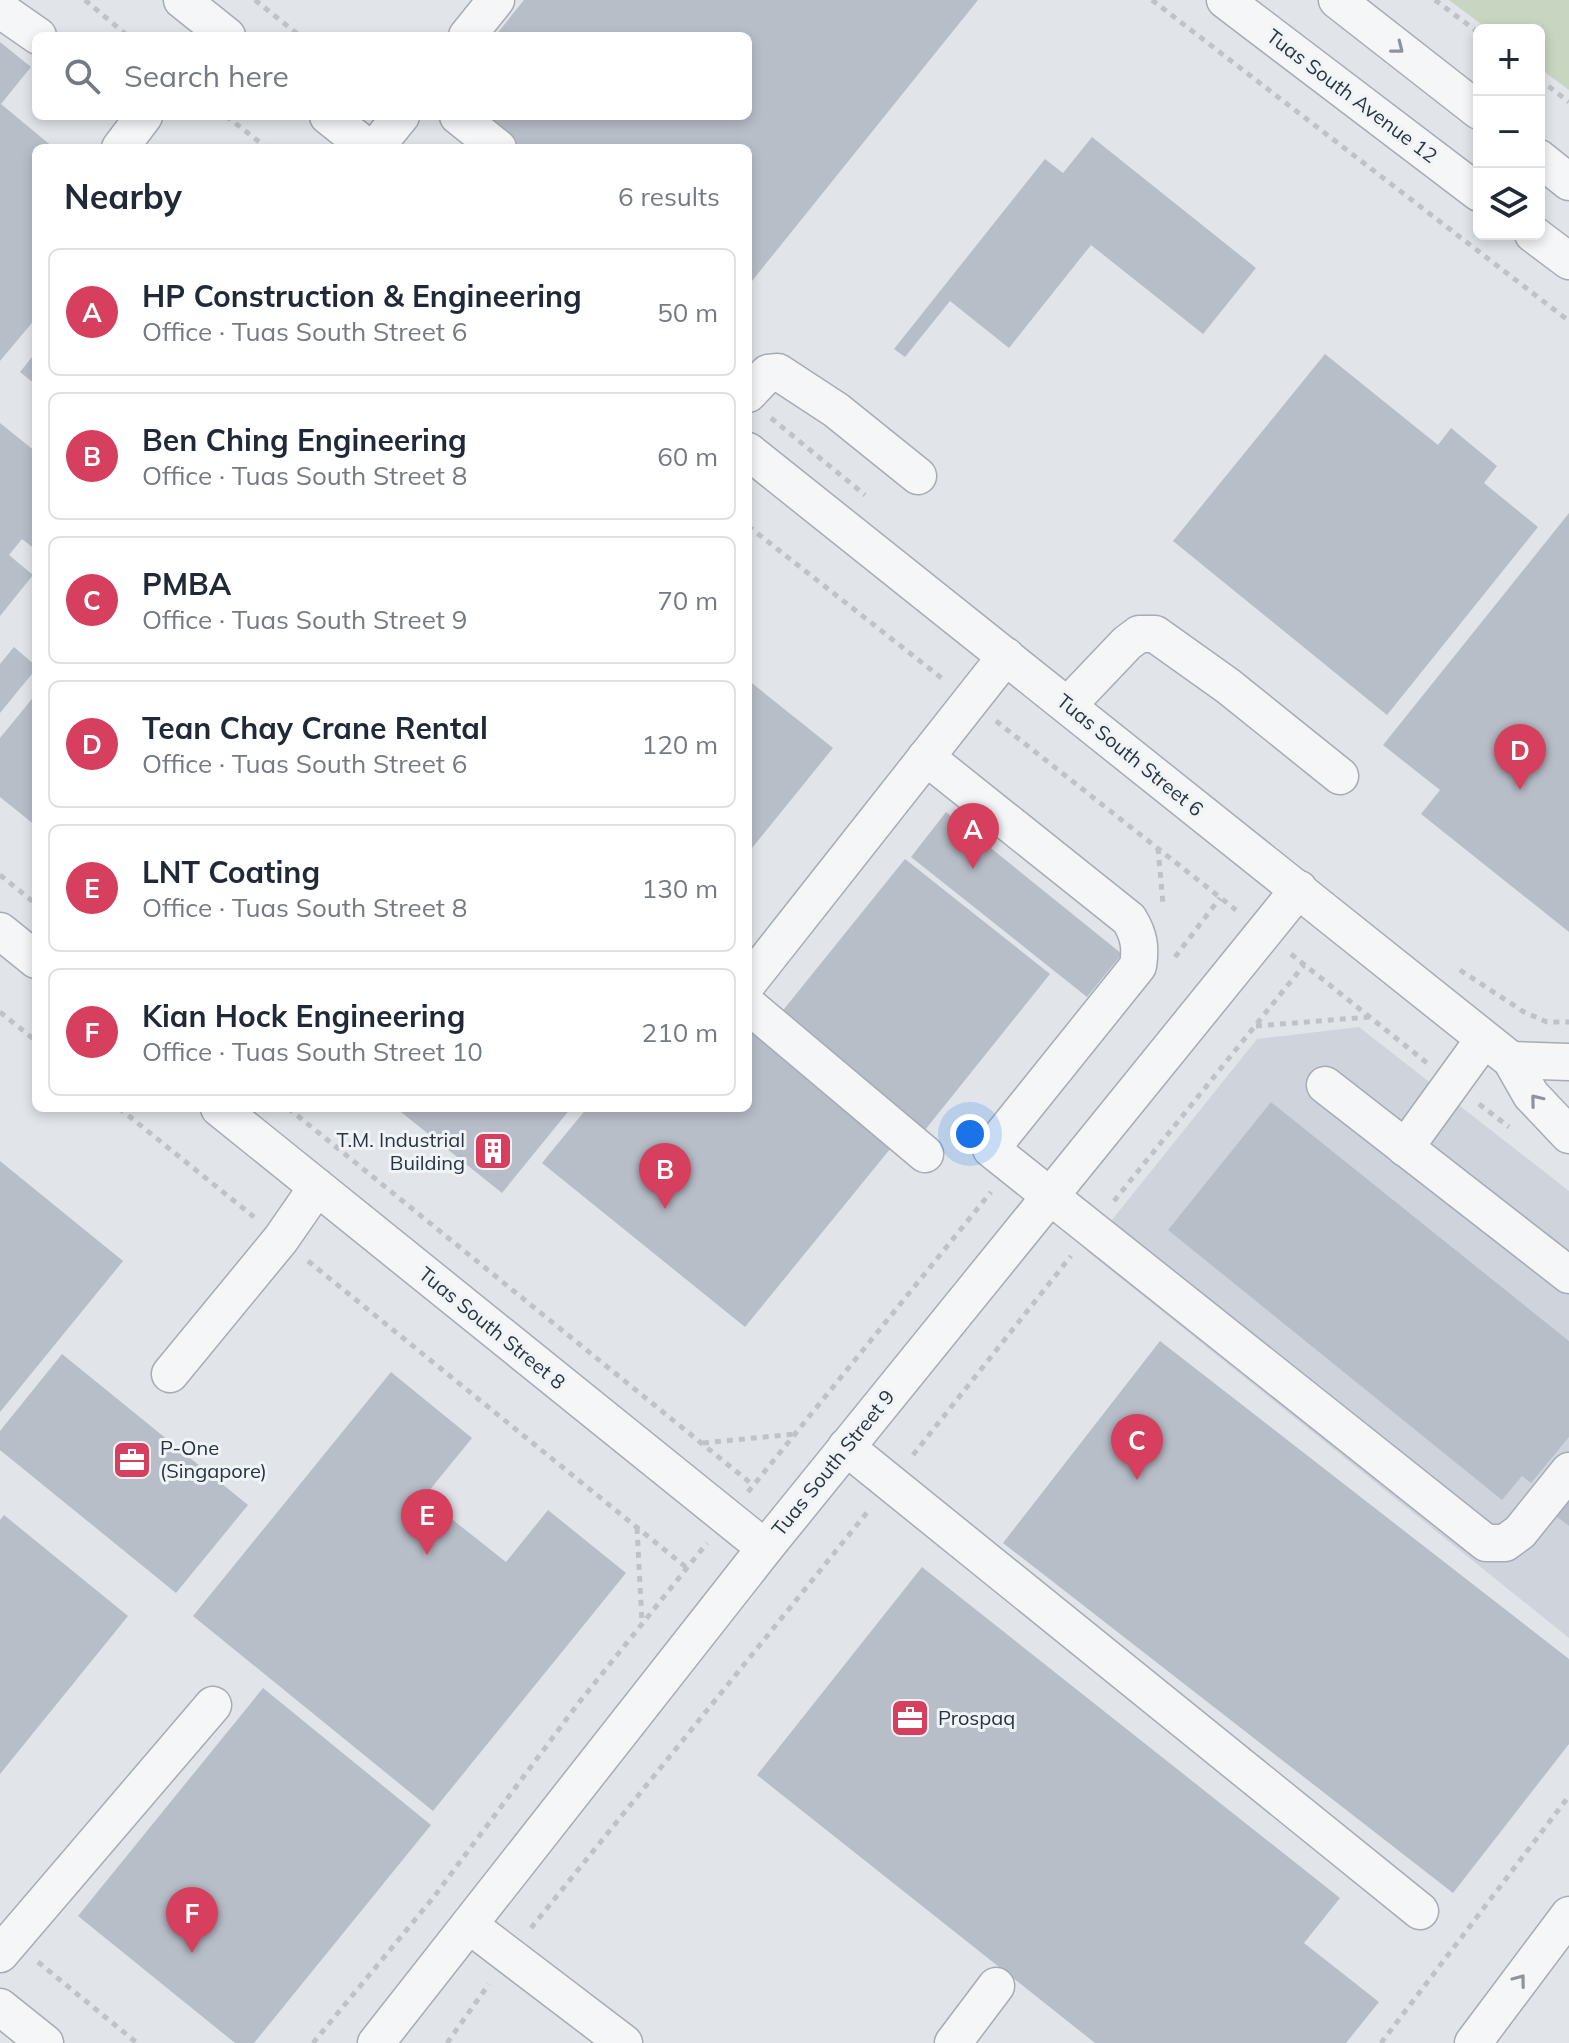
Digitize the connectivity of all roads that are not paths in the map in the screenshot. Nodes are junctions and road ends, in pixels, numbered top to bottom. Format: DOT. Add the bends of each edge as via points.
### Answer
graph roads {
  1 [pos="182,0"];
  2 [pos="496,0"];
  3 [pos="1225,0"];
  4 [pos="1337,0"];
  5 [pos="0,12"];
  6 [pos="32,32"];
  7 [pos="214,32"];
  8 [pos="470,32"];
  9 [pos="1473,106"];
  10 [pos="139,120"];
  11 [pos="333,120"];
  12 [pos="398,120"];
  13 [pos="463,120"];
  14 [pos="123,144"];
  15 [pos="363,144"];
  16 [pos="378,144"];
  17 [pos="493,144"];
  18 [pos="1545,163"];
  19 [pos="1569,182"];
  20 [pos="1473,188"];
  21 [pos="1541,240"];
  22 [pos="1569,261"];
  23 [pos="752,390"];
  24 [pos="752,454"];
  25 [pos="918,476"];
  26 [pos="1006,656"];
  27 [pos="1068,705"];
  28 [pos="926,757"];
  29 [pos="1340,776"];
  30 [pos="1299,889"];
  31 [pos="0,931"];
  32 [pos="32,957"];
  33 [pos="752,978"];
  34 [pos="752,1008"];
  35 [pos="1498,1050"];
  36 [pos="1566,1059"];
  37 [pos="1325,1085"];
  38 [pos="224,1112"];
  39 [pos="1569,1135"];
  40 [pos="1405,1148"];
  41 [pos="925,1154"];
  42 [pos="317,1187"];
  43 [pos="1050,1196"];
  44 [pos="1569,1275"];
  45 [pos="170,1374"];
  46 [pos="846,1447"];
  47 [pos="1569,1471"];
  48 [pos="765,1548"];
  49 [pos="213,1705"];
  50 [pos="1420,1911"];
  51 [pos="1569,1915"];
  52 [pos="469,1925"];
  53 [pos="6,1947"];
  54 [pos="996,1986"];
  55 [pos="0,2007"];
  56 [pos="45,2043"];
  57 [pos="376,2043"];
  58 [pos="624,2043"];
  59 [pos="953,2043"];
  60 [pos="1473,2043"];
  1 -- 7 [label="street"];
  2 -- 8 [label="street"];
  3 -- 20 [label="street, Tuas South Avenue 12"];
  4 -- 9 [label="street, one-way"];
  5 -- 6 [label="street"];
  10 -- 14 [label="street"];
  11 -- 15 [label="street"];
  12 -- 16 [label="street"];
  13 -- 17 [label="street"];
  18 -- 19 [label="street"];
  21 -- 22 [label="street"];
  23 -- 25 [label="street" via="768,373 778,372 836,410"];
  24 -- 26 [label="street, Tuas South Street 6"];
  26 -- 27 [label="street, Tuas South Street 6"];
  26 -- 28 [label="street"];
  27 -- 29 [label="street" via="1127,643 1139,634 1155,634"];
  27 -- 30 [label="street, Tuas South Street 6"];
  28 -- 33 [label="street"];
  28 -- 43 [label="street" via="1129,919 1137,932 1138,966 991,1149"];
  30 -- 35 [label="street, Tuas South Street 6"];
  30 -- 43 [label="street, Tuas South Street 9"];
  31 -- 32 [label="street"];
  34 -- 41 [label="street"];
  35 -- 36 [label="street"];
  39 -- 35 [label="street, Tuas South Street 6, one-way"];
  35 -- 40 [label="street" via="1452,1083"];
  37 -- 40 [label="street"];
  38 -- 42 [label="street, Tuas South Street 8"];
  40 -- 44 [label="street"];
  42 -- 45 [label="street"];
  42 -- 48 [label="street, Tuas South Street 8"];
  43 -- 46 [label="street, Tuas South Street 9"];
  43 -- 47 [label="street" via="1486,1543 1505,1543 1520,1532"];
  46 -- 48 [label="street, Tuas South Street 9"];
  46 -- 50 [label="street"];
  48 -- 52 [label="street, Tuas South Street 9"];
  49 -- 53 [label="street"];
  60 -- 51 [label="street, one-way"];
  52 -- 57 [label="street, Tuas South Street 9"];
  52 -- 58 [label="street"];
  54 -- 59 [label="street"];
  55 -- 56 [label="street"];
}
